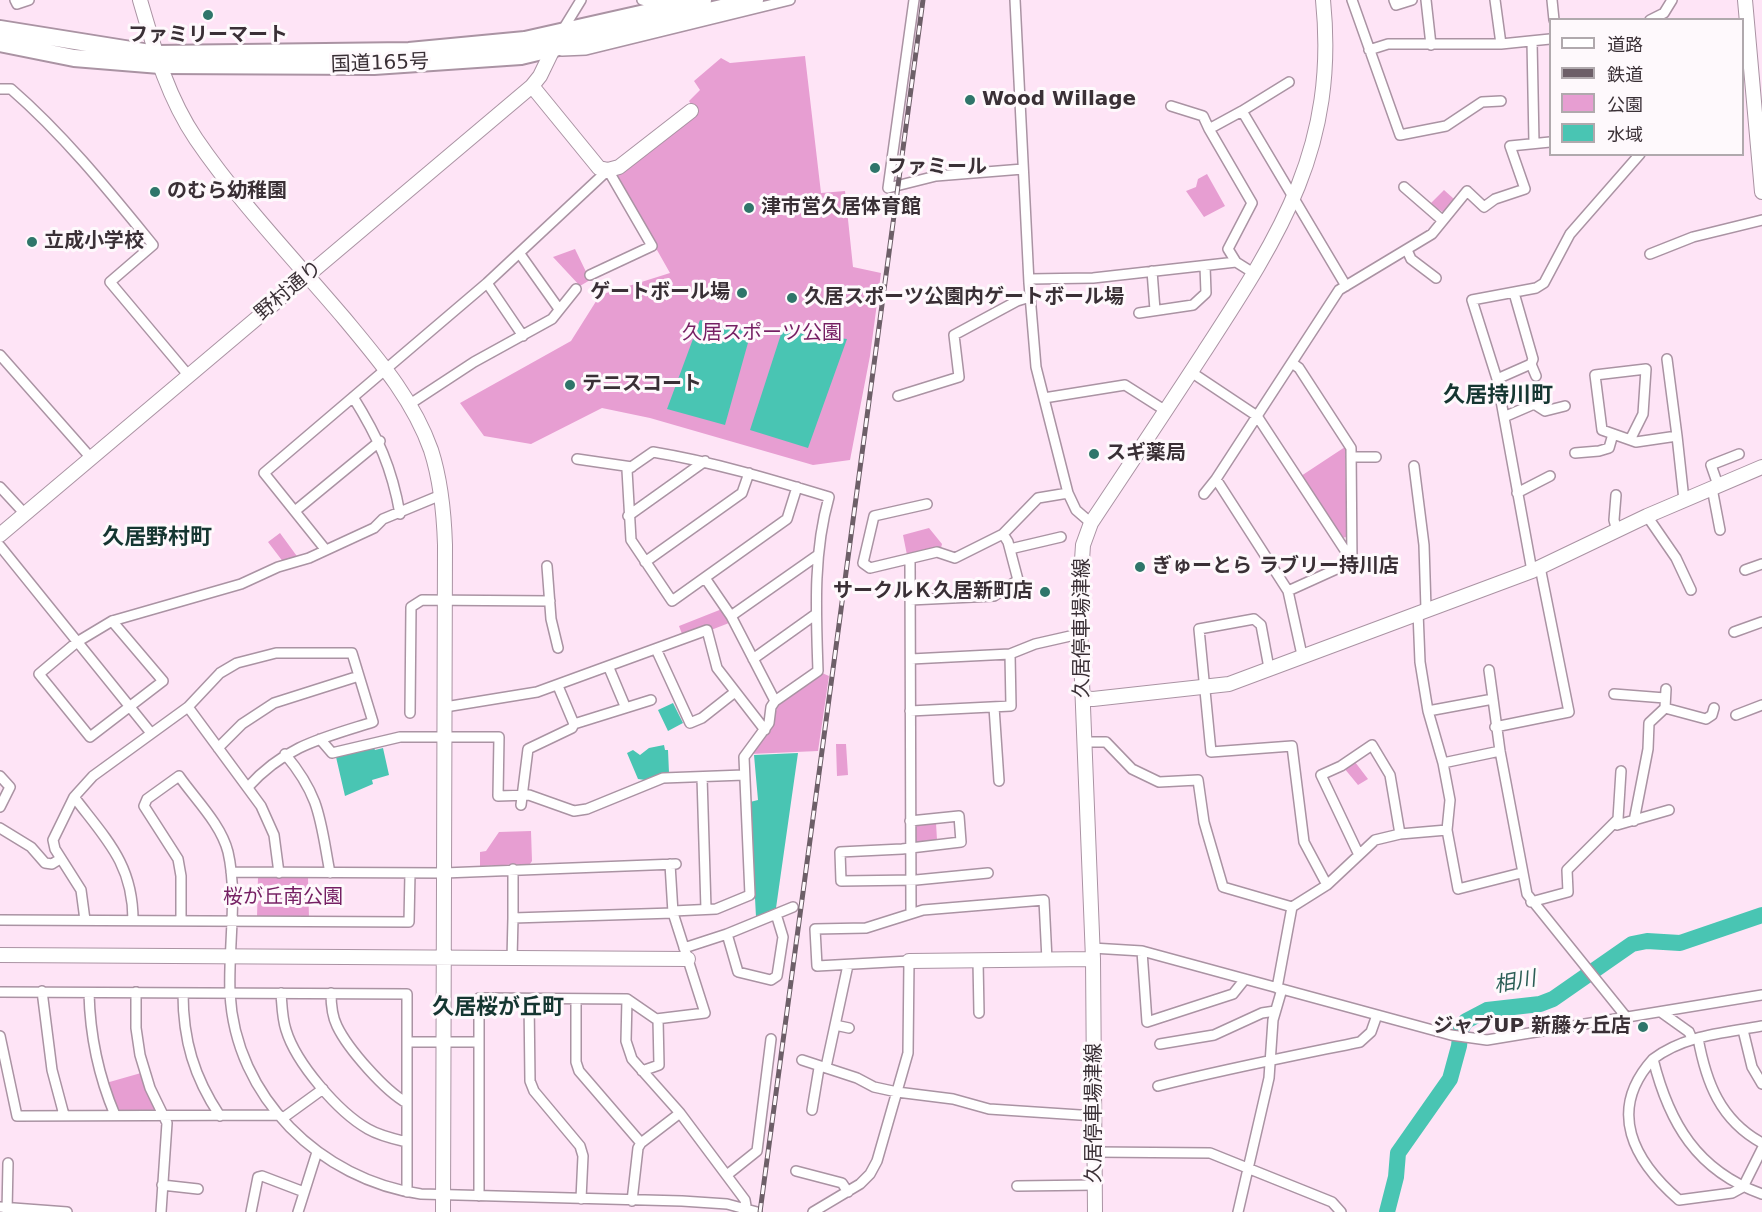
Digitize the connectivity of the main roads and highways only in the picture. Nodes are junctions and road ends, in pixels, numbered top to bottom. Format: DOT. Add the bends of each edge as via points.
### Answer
graph roads {
  1 [pos="702,0"];
  2 [pos="755,0"];
  3 [pos="688,10"];
  4 [pos="0,29"];
  5 [pos="0,43"];
  6 [pos="158,60"];
  1 -- 3 [label="highway, 国道165号"];
  2 -- 3 [label="highway, 国道165号"];
  3 -- 6 [label="highway, 国道165号" via="558,40 410,51"];
  4 -- 6 [label="highway, 国道165号"];
  5 -- 6 [label="highway, 国道165号" via="74,58"];
}
